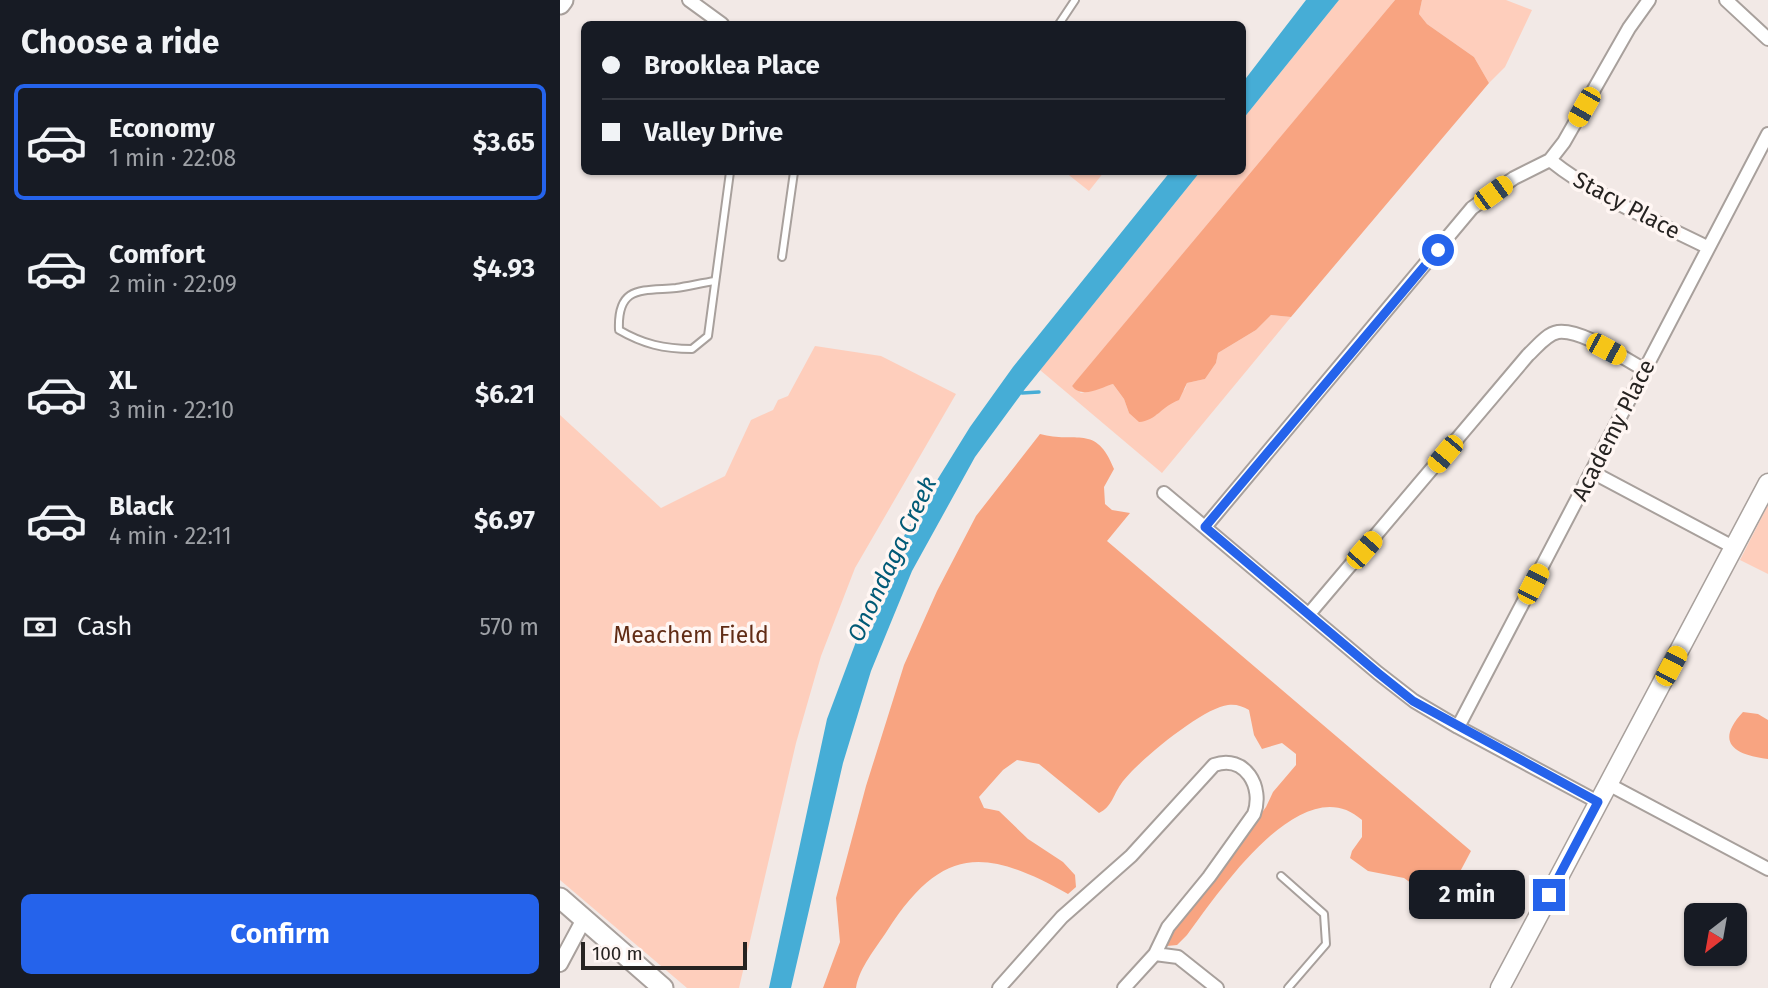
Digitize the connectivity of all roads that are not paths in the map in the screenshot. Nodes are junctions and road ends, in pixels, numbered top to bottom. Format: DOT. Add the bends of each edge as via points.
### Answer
graph roads {
  1 [pos="689,0"];
  2 [pos="1075,0"];
  3 [pos="1649,0"];
  4 [pos="1727,0"];
  5 [pos="718,21"];
  6 [pos="1061,21"];
  7 [pos="1768,39"];
  8 [pos="1768,134"];
  9 [pos="1550,160"];
  10 [pos="730,175"];
  11 [pos="794,175"];
  12 [pos="1707,247"];
  13 [pos="782,257"];
  14 [pos="715,281"];
  15 [pos="1645,370"];
  16 [pos="1592,472"];
  17 [pos="1768,483"];
  18 [pos="1164,493"];
  19 [pos="1205,527"];
  20 [pos="1735,548"];
  21 [pos="1308,614"];
  22 [pos="1458,727"];
  23 [pos="1608,784"];
  24 [pos="1598,802"];
  25 [pos="1768,869"];
  26 [pos="1281,876"];
  27 [pos="560,898"];
  28 [pos="584,919"];
  29 [pos="1155,954"];
  30 [pos="560,964"];
  31 [pos="663,988"];
  32 [pos="999,988"];
  33 [pos="1124,988"];
  34 [pos="1217,988"];
  35 [pos="1288,988"];
  36 [pos="1500,988"];
  1 -- 5 [label="street"];
  2 -- 6 [label="lane"];
  3 -- 9 [label="street"];
  4 -- 7 [label="street"];
  8 -- 12 [label="street, Academy Place"];
  9 -- 12 [label="street, Stacy Place" via="1600,192"];
  9 -- 19 [label="street" via="1514,178 1472,208"];
  10 -- 14 [label="lane"];
  11 -- 13 [label="lane"];
  12 -- 15 [label="street, Academy Place"];
  14 -- 14 [label="lane" via="633,293 624,302 619,330 653,346 692,349 708,336"];
  15 -- 16 [label="street, Academy Place"];
  15 -- 21 [label="street" via="1572,334 1548,336"];
  16 -- 20 [label="street"];
  16 -- 22 [label="street, Academy Place"];
  17 -- 20 [label="main road"];
  18 -- 19 [label="street"];
  19 -- 21 [label="street"];
  20 -- 23 [label="main road"];
  21 -- 22 [label="street" via="1413,701"];
  22 -- 24 [label="street"];
  23 -- 24 [label="main road"];
  23 -- 25 [label="street"];
  24 -- 36 [label="main road"];
  26 -- 35 [label="lane" via="1324,914 1326,944"];
  27 -- 28 [label="main road"];
  28 -- 30 [label="street"];
  28 -- 31 [label="main road"];
  29 -- 32 [label="street" via="1168,927 1254,814 1256,786 1238,766 1214,765 1131,856 1062,917"];
  29 -- 33 [label="street"];
  29 -- 34 [label="street" via="1178,957"];
}
